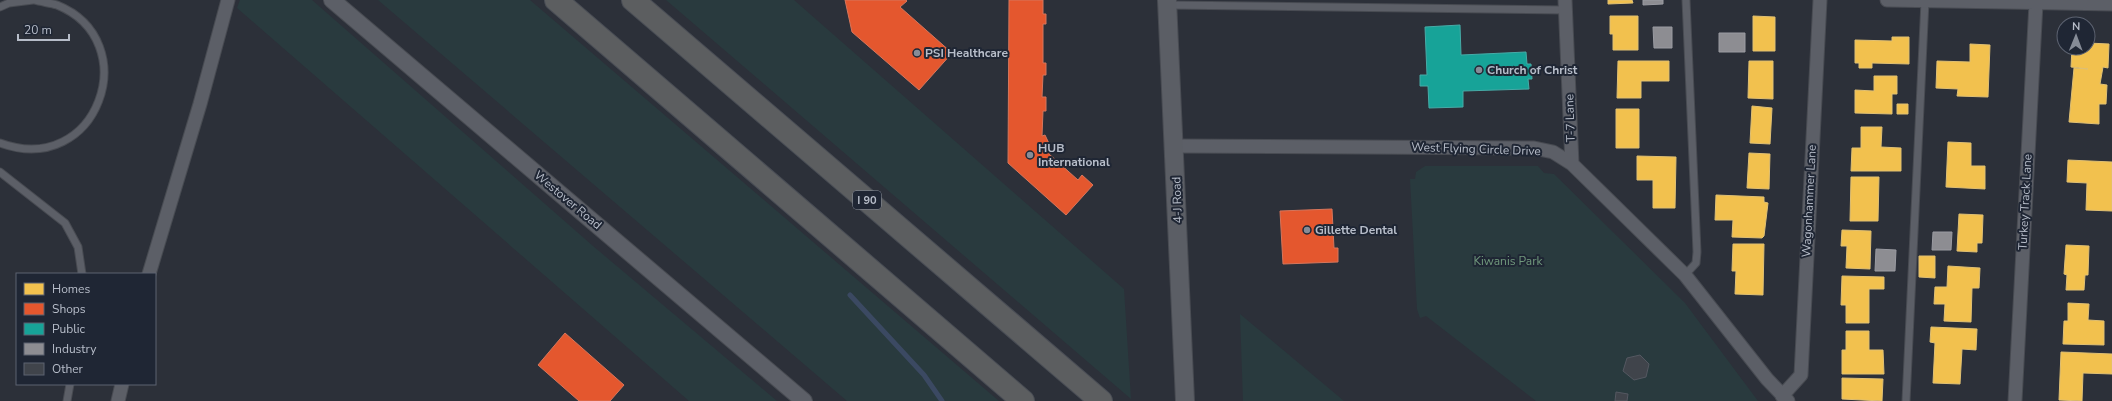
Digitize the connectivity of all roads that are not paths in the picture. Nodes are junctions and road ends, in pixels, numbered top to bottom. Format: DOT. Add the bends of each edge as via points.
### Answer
graph roads {
  1 [pos="33,0"];
  2 [pos="228,0"];
  3 [pos="332,0"];
  4 [pos="556,0"];
  5 [pos="633,0"];
  6 [pos="1686,0"];
  7 [pos="1820,0"];
  8 [pos="1887,0"];
  9 [pos="8,1"];
  10 [pos="1925,1"];
  11 [pos="1167,3"];
  12 [pos="2036,3"];
  13 [pos="2112,4"];
  14 [pos="1565,5"];
  15 [pos="0,7"];
  16 [pos="0,143"];
  17 [pos="1175,146"];
  18 [pos="1572,164"];
  19 [pos="0,172"];
  20 [pos="82,273"];
  21 [pos="149,273"];
  22 [pos="1685,275"];
  23 [pos="70,385"];
  24 [pos="122,385"];
  25 [pos="1785,398"];
  26 [pos="67,401"];
  27 [pos="118,401"];
  28 [pos="804,401"];
  29 [pos="1023,401"];
  30 [pos="1101,401"];
  31 [pos="1185,401"];
  32 [pos="1906,401"];
  33 [pos="2015,401"];
  1 -- 9 [label="lane"];
  1 -- 16 [label="lane" via="57,5 78,18 94,36 103,59 104,83 98,107 84,127 64,142 41,149 16,149"];
  2 -- 21 [label="street"];
  3 -- 28 [label="street, Westover Road"];
  4 -- 29 [label="highway"];
  5 -- 30 [label="highway, I 90"];
  6 -- 22 [label="lane" via="1697,252 1696,263"];
  7 -- 25 [label="street, Wagonhammer Lane" via="1800,375"];
  8 -- 10 [label="street"];
  9 -- 15 [label="lane"];
  10 -- 12 [label="street"];
  10 -- 32 [label="lane"];
  11 -- 14 [label="lane"];
  11 -- 17 [label="main road, 4-J Road"];
  12 -- 13 [label="street"];
  12 -- 33 [label="street, Turkey Track Lane"];
  14 -- 18 [label="street, T-7 Lane"];
  17 -- 18 [label="street, West Flying Circle Drive" via="1534,148 1553,152"];
  17 -- 31 [label="main road, 4-J Road"];
  18 -- 22 [label="street, West Flying Circle Drive"];
  19 -- 20 [label="lane" via="65,223 78,247"];
  22 -- 25 [label="street, West Flying Circle Drive"];
  23 -- 26 [label="lane"];
  24 -- 27 [label="street"];
}
